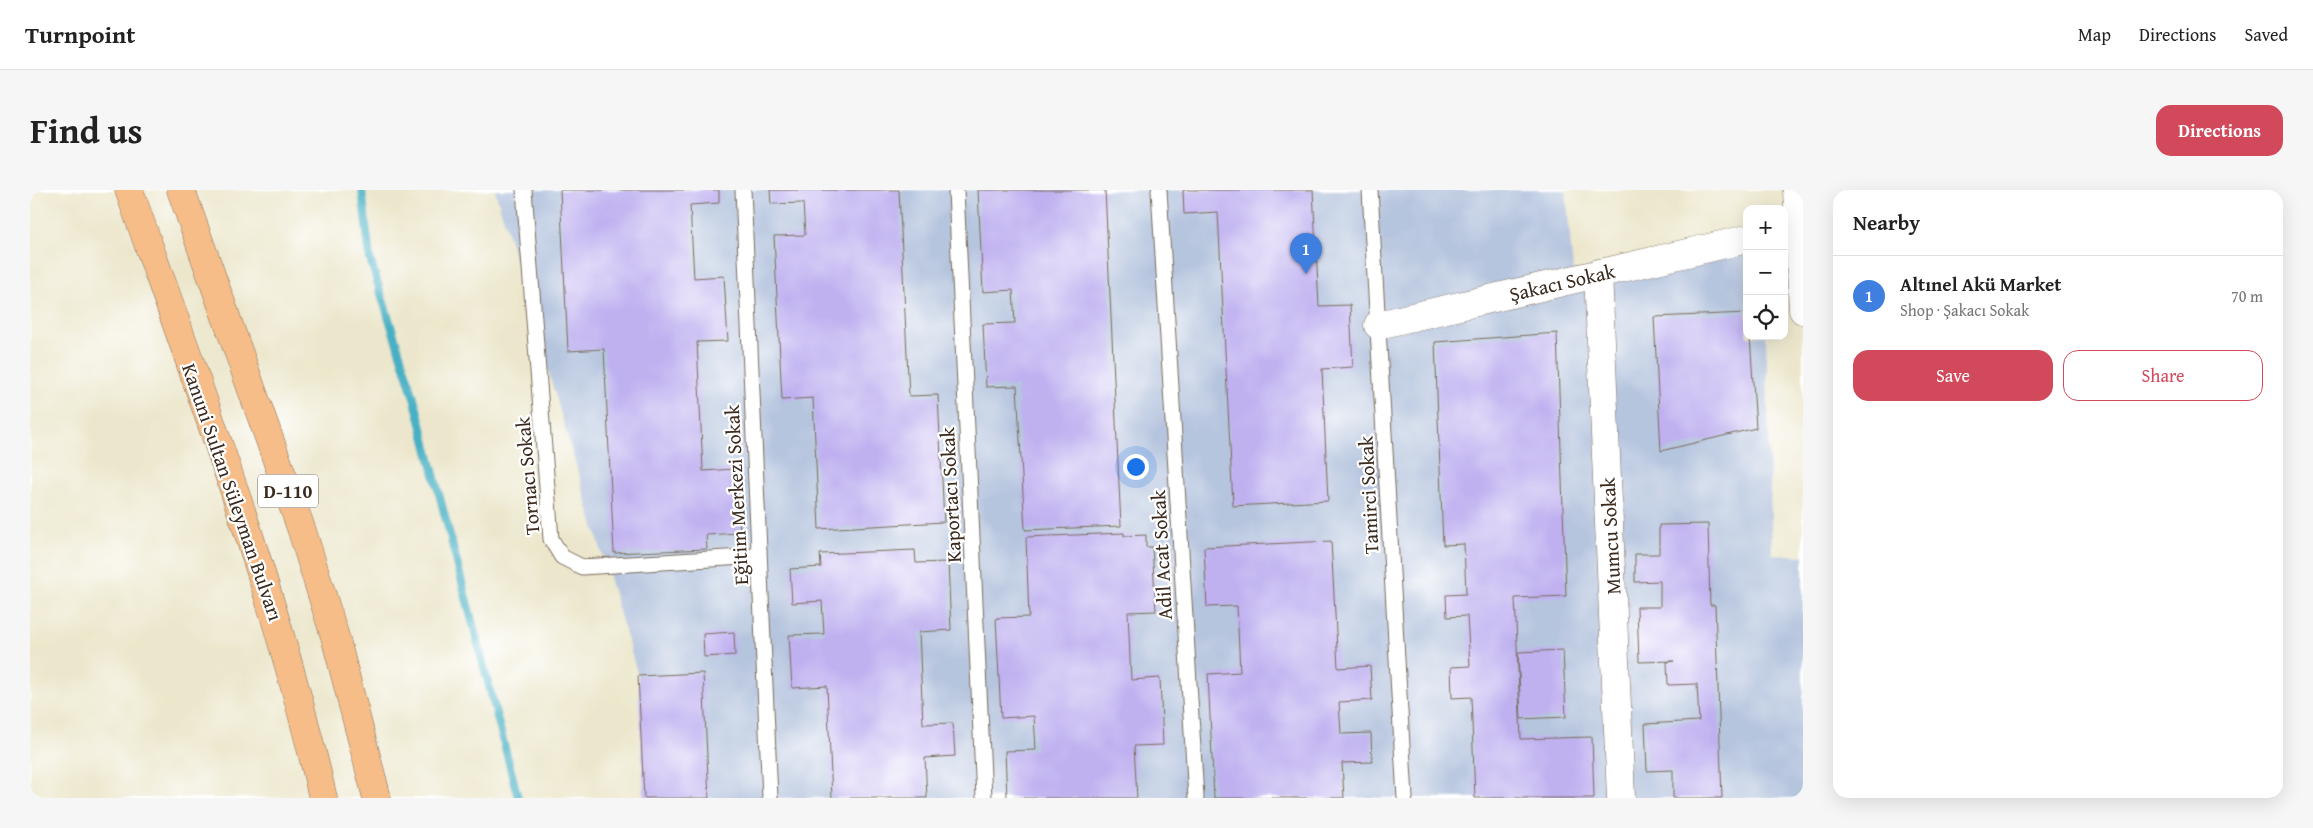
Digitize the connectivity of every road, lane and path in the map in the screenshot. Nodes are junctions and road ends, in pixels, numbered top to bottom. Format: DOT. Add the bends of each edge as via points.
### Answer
graph roads {
  1 [pos="129,190"];
  2 [pos="181,190"];
  3 [pos="524,190"];
  4 [pos="743,190"];
  5 [pos="956,190"];
  6 [pos="1159,190"];
  7 [pos="1370,190"];
  8 [pos="1797,190"];
  9 [pos="1791,228"];
  10 [pos="1743,240"];
  11 [pos="1598,274"];
  12 [pos="1803,310"];
  13 [pos="1378,325"];
  14 [pos="759,556"];
  15 [pos="323,798"];
  16 [pos="376,798"];
  17 [pos="770,798"];
  18 [pos="984,798"];
  19 [pos="1196,798"];
  20 [pos="1405,798"];
  21 [pos="1621,798"];
  1 -- 15 [label="highway, Kanuni Sultan Süleyman Bulvarı / D-110" via="267,588"];
  2 -- 16 [label="highway, D-110" via="302,531 336,640"];
  3 -- 14 [label="lane, Tornacı Sokak" via="551,539 562,557 582,567"];
  4 -- 14 [label="lane, Eğitim Merkezi Sokak"];
  5 -- 18 [label="lane, Kaportacı Sokak"];
  6 -- 19 [label="lane, Adil Acat Sokak"];
  7 -- 13 [label="lane, Tamirci Sokak"];
  8 -- 9 [label="street"];
  9 -- 12 [label="street"];
  10 -- 11 [label="street, Şakacı Sokak"];
  11 -- 13 [label="street, Şakacı Sokak"];
  11 -- 21 [label="street, Mumcu Sokak"];
  13 -- 20 [label="lane, Tamirci Sokak"];
  14 -- 17 [label="lane, Eğitim Merkezi Sokak"];
}
